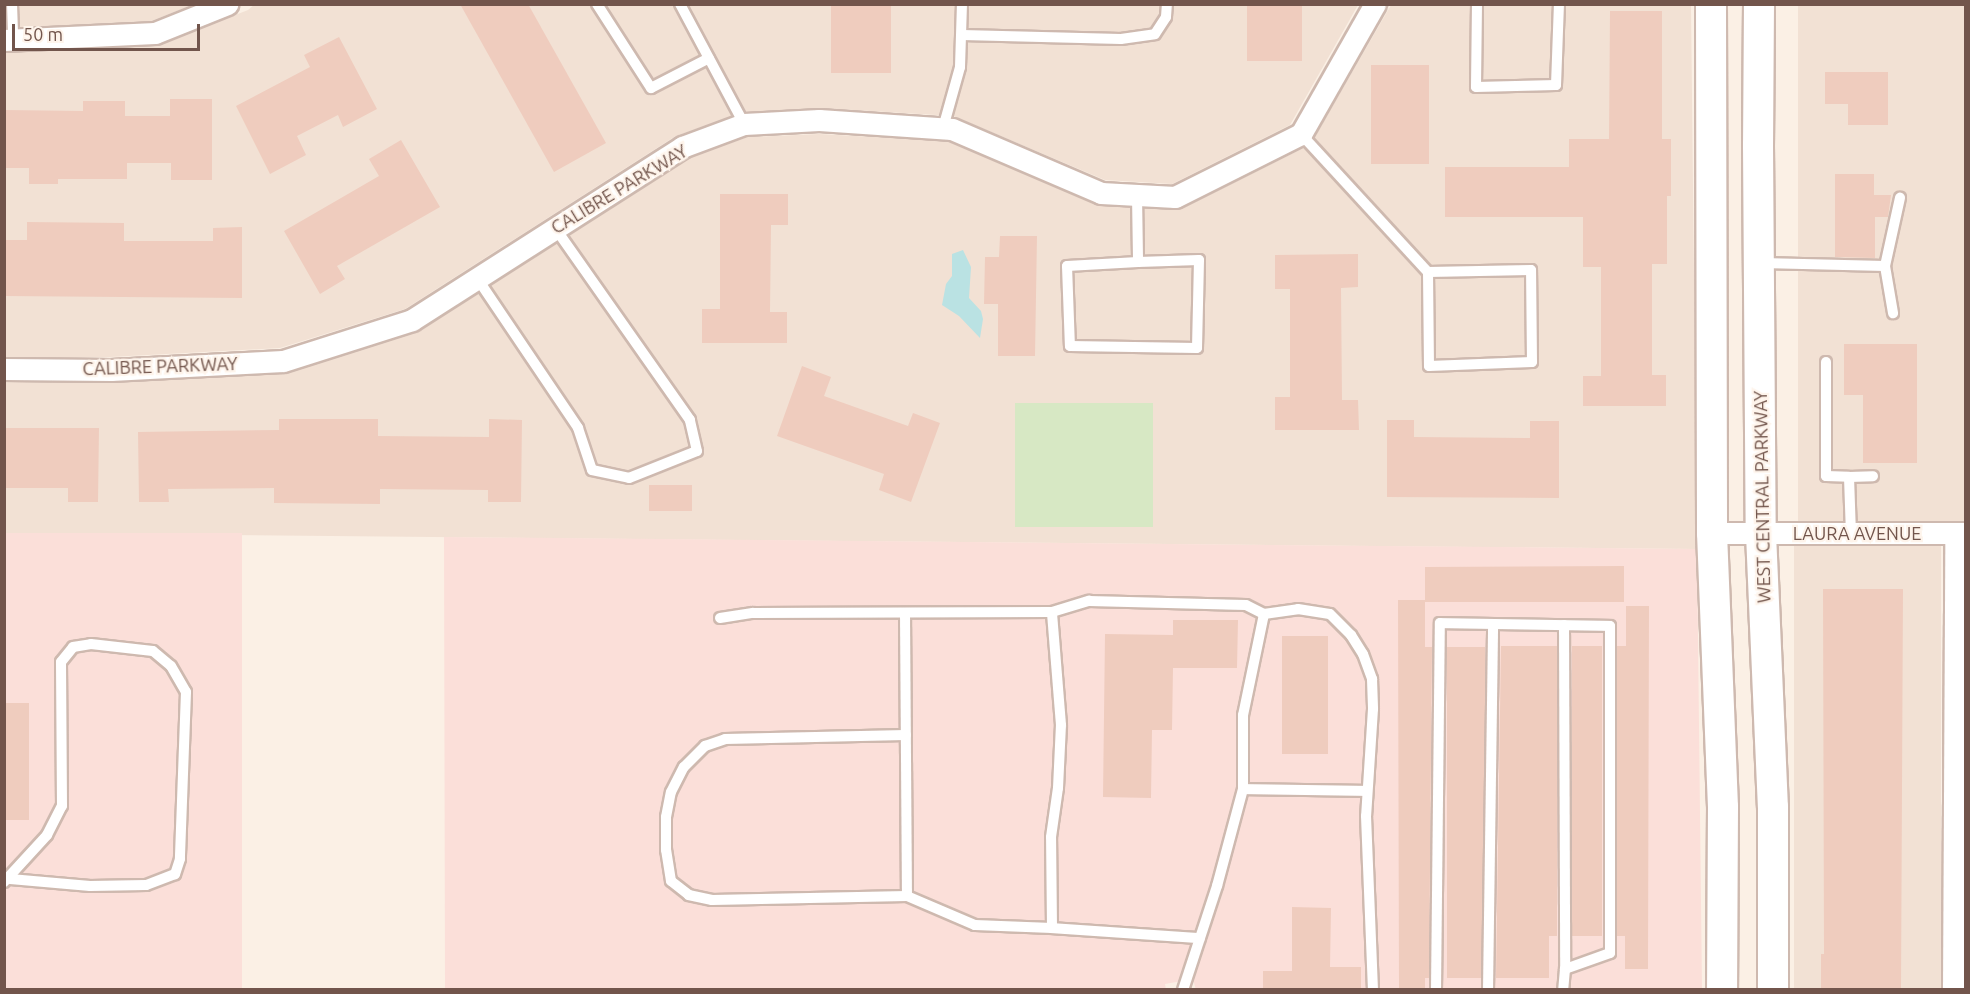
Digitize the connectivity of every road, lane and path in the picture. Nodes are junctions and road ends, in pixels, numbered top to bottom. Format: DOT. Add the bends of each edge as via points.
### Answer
graph roads {
  1 [pos="12,4"];
  2 [pos="227,4"];
  3 [pos="597,4"];
  4 [pos="680,4"];
  5 [pos="962,4"];
  6 [pos="1167,4"];
  7 [pos="1375,4"];
  8 [pos="1477,4"];
  9 [pos="1559,4"];
  10 [pos="1711,4"];
  11 [pos="1759,4"];
  12 [pos="962,35"];
  13 [pos="8,40"];
  14 [pos="709,58"];
  15 [pos="744,124"];
  16 [pos="943,128"];
  17 [pos="1301,134"];
  18 [pos="1137,195"];
  19 [pos="1900,198"];
  20 [pos="555,228"];
  21 [pos="1138,262"];
  22 [pos="1759,263"];
  23 [pos="1885,266"];
  24 [pos="1428,272"];
  25 [pos="477,278"];
  26 [pos="1893,313"];
  27 [pos="1826,362"];
  28 [pos="4,369"];
  29 [pos="1873,476"];
  30 [pos="1849,477"];
  31 [pos="1712,533"];
  32 [pos="1960,533"];
  33 [pos="1761,534"];
  34 [pos="1851,534"];
  35 [pos="1052,612"];
  36 [pos="905,614"];
  37 [pos="1264,614"];
  38 [pos="720,618"];
  39 [pos="1493,624"];
  40 [pos="1564,625"];
  41 [pos="906,735"];
  42 [pos="1243,789"];
  43 [pos="1367,791"];
  44 [pos="7,881"];
  45 [pos="907,896"];
  46 [pos="1052,928"];
  47 [pos="1200,938"];
  48 [pos="1565,969"];
  49 [pos="1183,990"];
  50 [pos="1373,990"];
  51 [pos="1436,990"];
  52 [pos="1488,990"];
  53 [pos="1563,990"];
  54 [pos="1722,990"];
  55 [pos="1773,990"];
  56 [pos="1953,990"];
  1 -- 13 [label="lane"];
  2 -- 13 [label="street" via="155,33"];
  3 -- 14 [label="lane" via="651,88"];
  4 -- 14 [label="lane"];
  5 -- 12 [label="lane"];
  6 -- 12 [label="lane" via="1166,16 1155,34 1121,39"];
  7 -- 17 [label="street"];
  8 -- 9 [label="lane" via="1476,87 1556,85"];
  10 -- 31 [label="main road"];
  11 -- 22 [label="main road, WEST CENTRAL PARKWAY"];
  12 -- 16 [label="lane" via="960,67"];
  14 -- 15 [label="lane"];
  15 -- 16 [label="street, CALIBRE PARKWAY" via="819,120"];
  15 -- 20 [label="street, CALIBRE PARKWAY" via="682,147"];
  16 -- 18 [label="street, CALIBRE PARKWAY" via="1101,193"];
  17 -- 18 [label="street, CALIBRE PARKWAY" via="1175,197"];
  17 -- 24 [label="lane"];
  18 -- 21 [label="lane"];
  19 -- 23 [label="lane"];
  20 -- 25 [label="street, CALIBRE PARKWAY"];
  20 -- 25 [label="lane" via="690,420 697,451 629,478 592,470 578,428"];
  21 -- 21 [label="lane" via="1067,266 1070,346 1197,348 1199,260"];
  22 -- 23 [label="lane"];
  22 -- 33 [label="main road, WEST CENTRAL PARKWAY"];
  23 -- 26 [label="lane"];
  24 -- 24 [label="lane" via="1429,366 1532,362 1531,270"];
  25 -- 28 [label="street, CALIBRE PARKWAY" via="412,320 283,361 111,370"];
  27 -- 30 [label="lane" via="1826,476"];
  29 -- 30 [label="lane"];
  30 -- 34 [label="lane"];
  31 -- 33 [label="street, LAURA AVENUE"];
  31 -- 54 [label="main road" via="1723,807"];
  32 -- 34 [label="street, LAURA AVENUE"];
  32 -- 56 [label="street"];
  33 -- 34 [label="street, LAURA AVENUE"];
  33 -- 55 [label="main road, WEST CENTRAL PARKWAY" via="1773,807"];
  35 -- 36 [label="lane"];
  35 -- 37 [label="lane" via="1089,601 1146,601 1246,605"];
  35 -- 46 [label="lane" via="1061,725 1051,837"];
  36 -- 38 [label="lane" via="753,613"];
  36 -- 41 [label="lane"];
  37 -- 42 [label="lane" via="1243,715"];
  37 -- 43 [label="lane" via="1298,609 1330,614 1351,634 1363,654 1372,679 1373,710"];
  39 -- 40 [label="lane"];
  39 -- 51 [label="lane" via="1440,623"];
  39 -- 52 [label="lane"];
  40 -- 48 [label="lane"];
  40 -- 48 [label="lane" via="1610,626 1610,953"];
  41 -- 45 [label="lane"];
  41 -- 45 [label="lane" via="725,739 705,746 684,767 671,792 666,850 671,881 689,895 712,900"];
  42 -- 43 [label="lane"];
  42 -- 47 [label="lane"];
  43 -- 50 [label="lane"];
  44 -- 44 [label="lane" via="47,834 62,806 62,662 73,647 91,644 153,651 171,666 186,692 180,859 175,874 146,885"];
  45 -- 46 [label="lane" via="975,925"];
  46 -- 47 [label="lane"];
  47 -- 49 [label="lane"];
  48 -- 53 [label="lane"];
}
